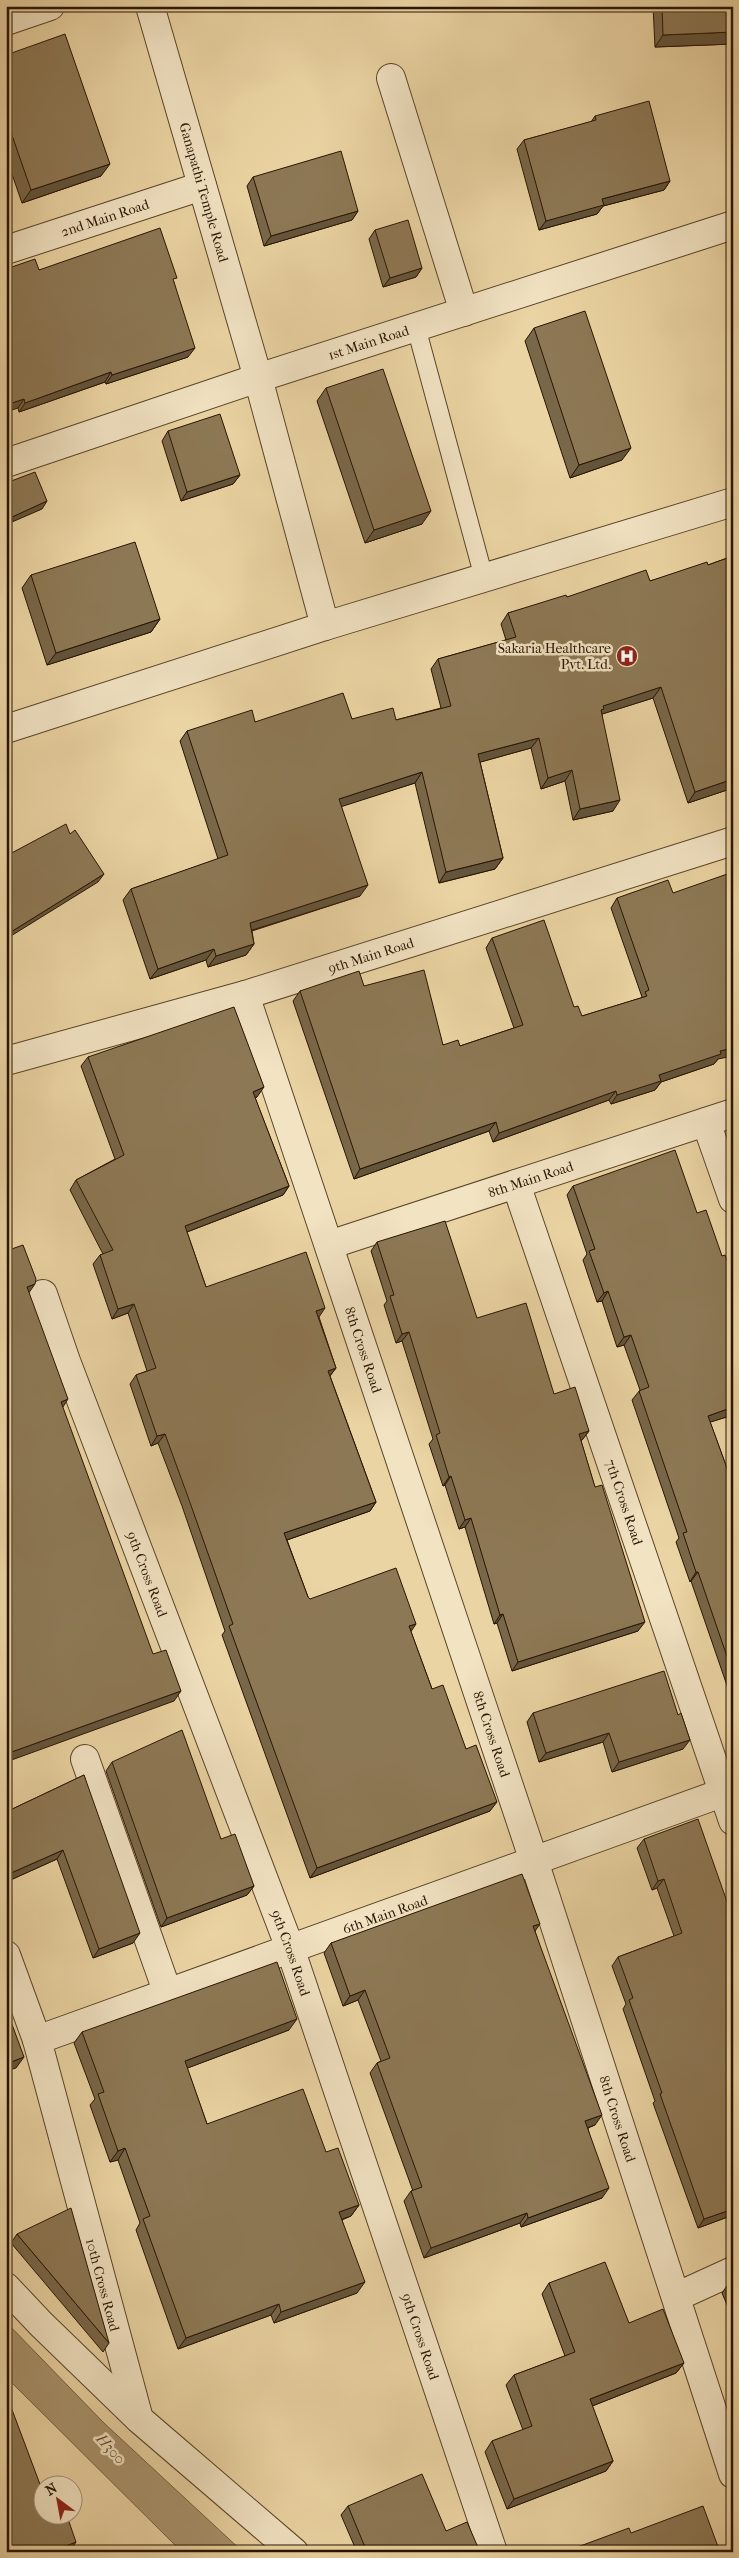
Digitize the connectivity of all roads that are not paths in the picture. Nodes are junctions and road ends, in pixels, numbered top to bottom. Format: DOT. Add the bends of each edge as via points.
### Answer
graph roads {
  1 [pos="50,6"];
  2 [pos="150,6"];
  3 [pos="6,21"];
  4 [pos="391,78"];
  5 [pos="202,186"];
  6 [pos="733,225"];
  7 [pos="6,250"];
  8 [pos="464,312"];
  9 [pos="416,327"];
  10 [pos="258,378"];
  11 [pos="6,463"];
  12 [pos="733,502"];
  13 [pos="484,578"];
  14 [pos="325,626"];
  15 [pos="6,729"];
  16 [pos="733,841"];
  17 [pos="245,995"];
  18 [pos="6,1061"];
  19 [pos="733,1113"];
  20 [pos="706,1122"];
  21 [pos="516,1184"];
  22 [pos="733,1199"];
  23 [pos="328,1245"];
  24 [pos="43,1294"];
  25 [pos="85,1759"];
  26 [pos="728,1791"];
  27 [pos="733,1822"];
  28 [pos="534,1861"];
  29 [pos="290,1948"];
  30 [pos="6,1955"];
  31 [pos="167,1991"];
  32 [pos="37,2040"];
  33 [pos="733,2270"];
  34 [pos="6,2287"];
  35 [pos="676,2297"];
  36 [pos="139,2419"];
  37 [pos="733,2474"];
  38 [pos="294,2552"];
  39 [pos="493,2552"];
  1 -- 3 [label="street"];
  2 -- 5 [label="street, Ganapathi Temple Road"];
  4 -- 8 [label="street"];
  5 -- 7 [label="street, 2nd Main Road"];
  5 -- 10 [label="street, Ganapathi Temple Road"];
  6 -- 8 [label="street, 1st Main Road"];
  8 -- 9 [label="street, 1st Main Road"];
  9 -- 10 [label="street, 1st Main Road"];
  9 -- 13 [label="lane"];
  10 -- 11 [label="street, 1st Main Road"];
  10 -- 14 [label="street, Ganapathi Temple Road"];
  12 -- 13 [label="street"];
  13 -- 14 [label="street"];
  14 -- 15 [label="street"];
  16 -- 17 [label="street, 9th Main Road"];
  17 -- 18 [label="street, 9th Main Road"];
  17 -- 23 [label="street, 8th Cross Road"];
  19 -- 20 [label="street, 8th Main Road"];
  20 -- 21 [label="street, 8th Main Road"];
  20 -- 22 [label="street"];
  21 -- 23 [label="street, 8th Main Road"];
  21 -- 26 [label="street, 7th Cross Road"];
  23 -- 28 [label="street, 8th Cross Road"];
  24 -- 29 [label="street, 9th Cross Road"];
  25 -- 31 [label="street"];
  26 -- 27 [label="street, 7th Cross Road"];
  26 -- 28 [label="street, 6th Main Road"];
  28 -- 29 [label="street, 6th Main Road"];
  28 -- 35 [label="street, 8th Cross Road"];
  29 -- 31 [label="street, 6th Main Road"];
  29 -- 39 [label="street, 9th Cross Road"];
  30 -- 32 [label="street, 10th Cross Road"];
  31 -- 32 [label="street, 6th Main Road"];
  32 -- 36 [label="street, 10th Cross Road"];
  33 -- 35 [label="street"];
  34 -- 36 [label="street"];
  35 -- 37 [label="street, 8th Cross Road"];
  36 -- 38 [label="street"];
}
